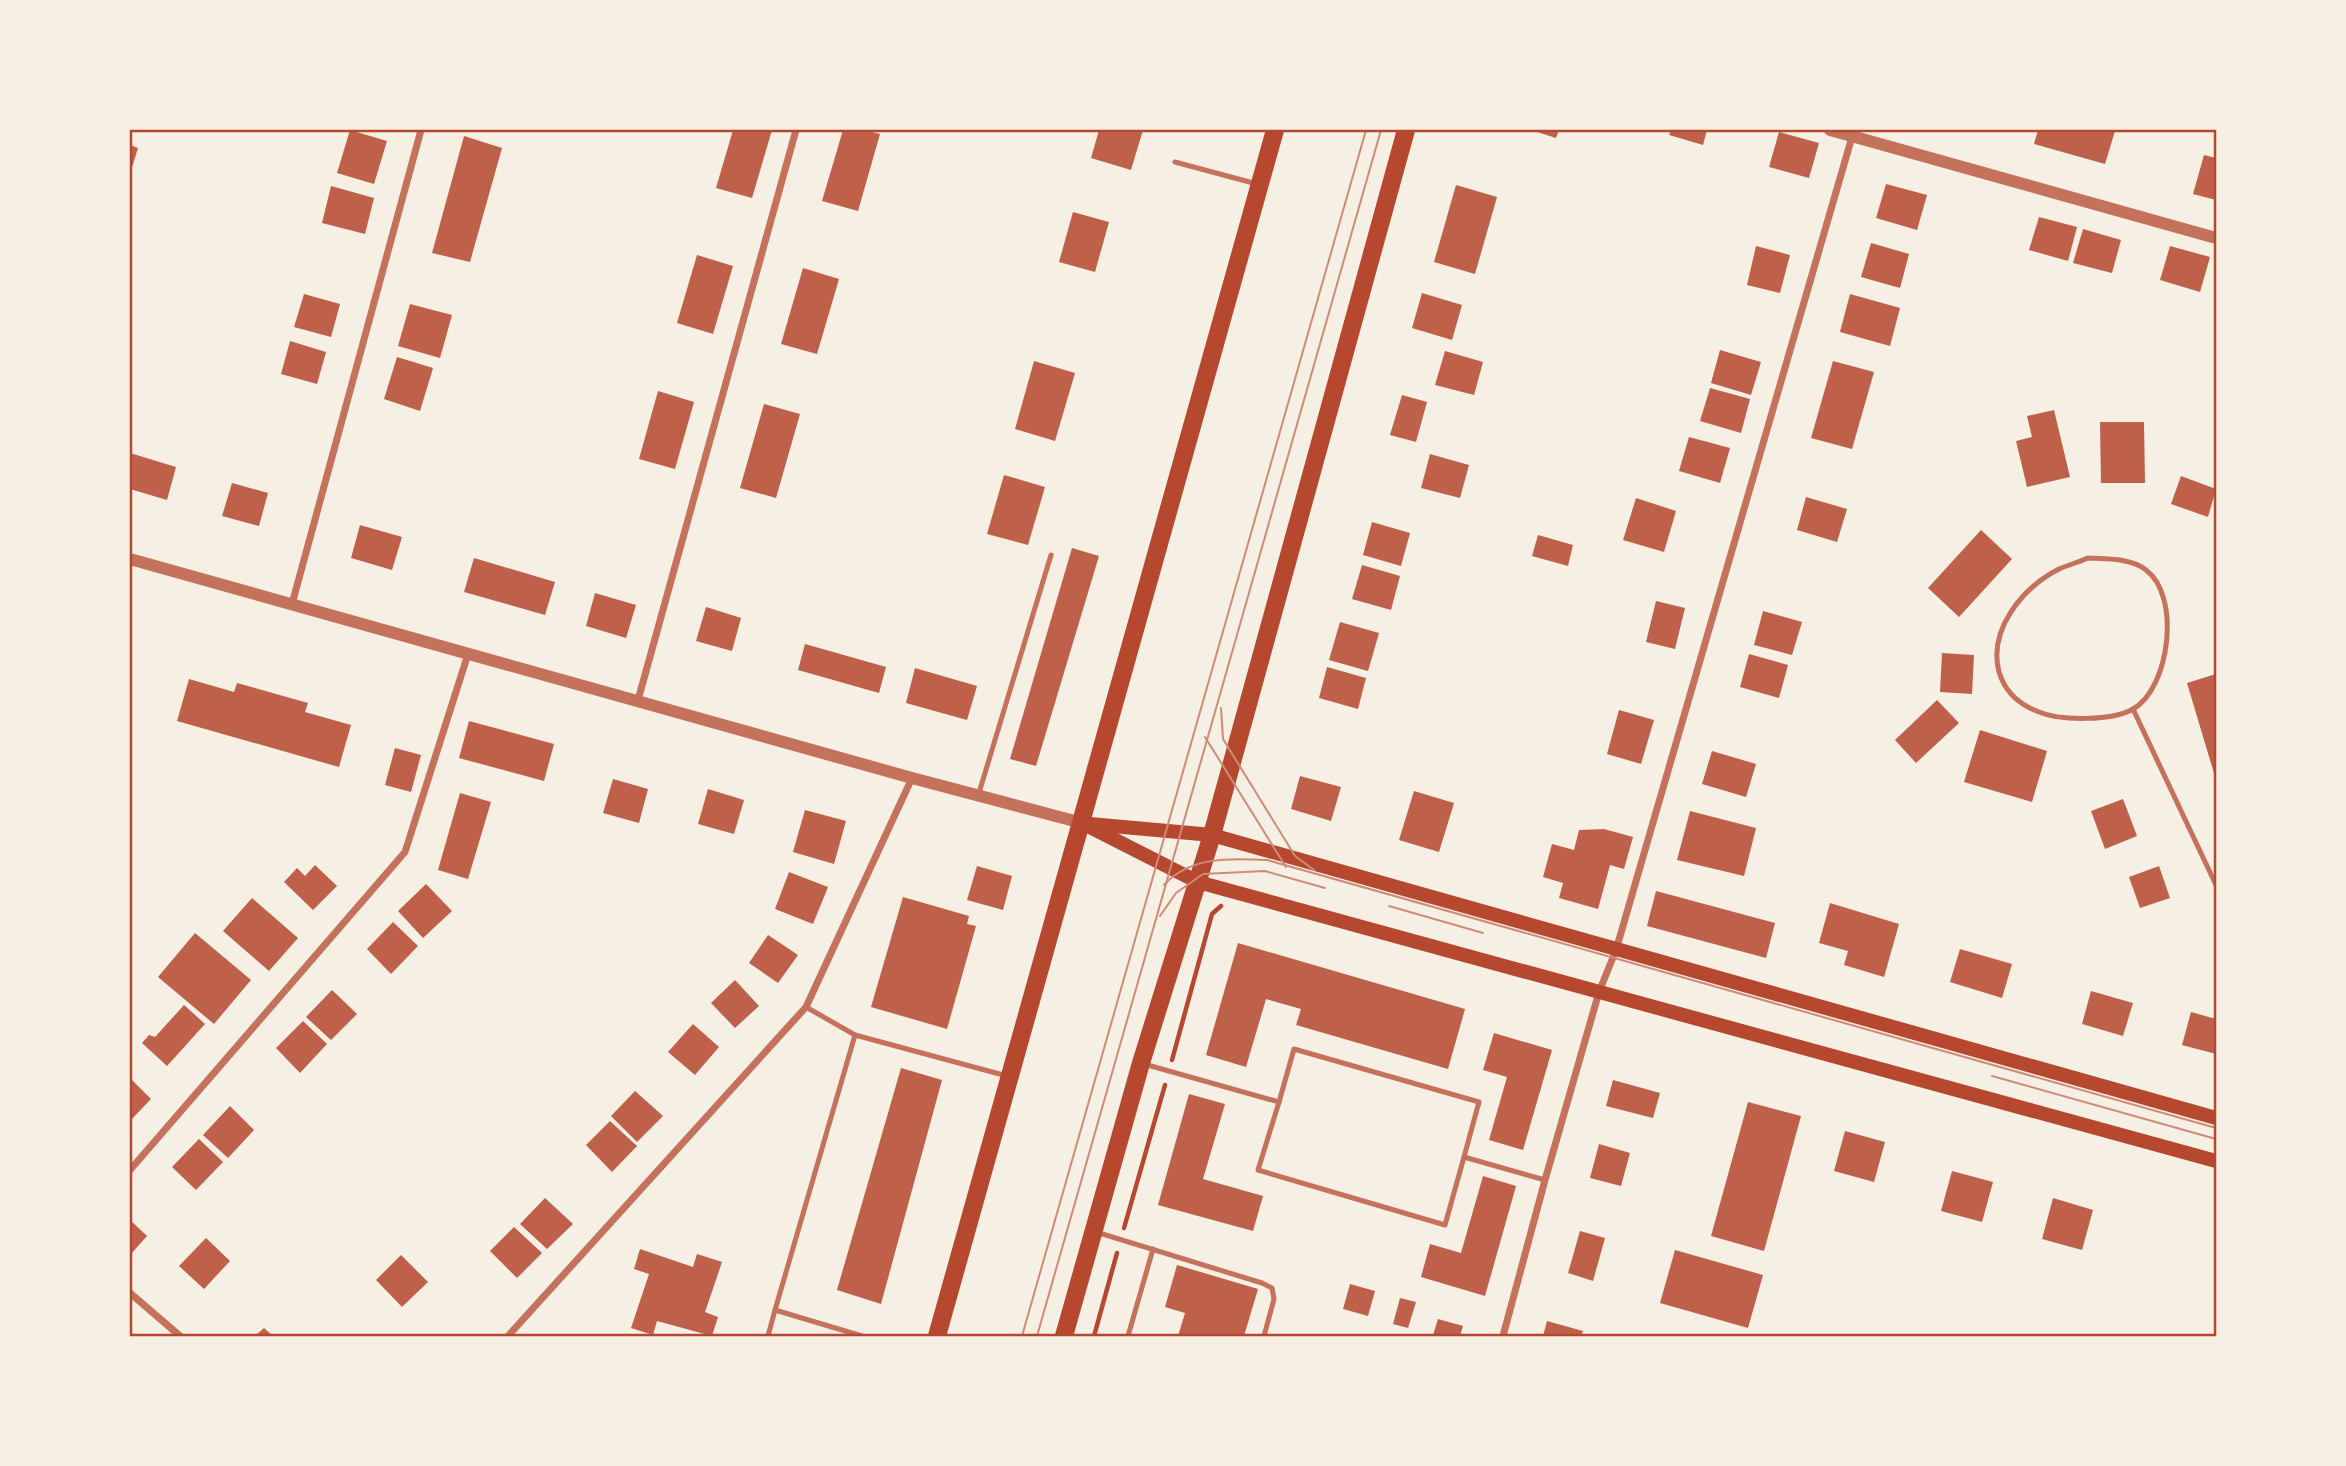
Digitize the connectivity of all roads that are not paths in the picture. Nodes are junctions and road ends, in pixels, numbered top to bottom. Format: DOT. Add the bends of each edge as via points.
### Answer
graph roads {
  1 [pos="421,130"];
  2 [pos="796,130"];
  3 [pos="1275,130"];
  4 [pos="1406,130"];
  5 [pos="1830,130"];
  6 [pos="1853,132"];
  7 [pos="1175,162"];
  8 [pos="1260,185"];
  9 [pos="2217,239"];
  10 [pos="1051,555"];
  11 [pos="130,559"];
  12 [pos="292,604"];
  13 [pos="468,654"];
  14 [pos="638,700"];
  15 [pos="2133,709"];
  16 [pos="912,778"];
  17 [pos="978,796"];
  18 [pos="1082,823"];
  19 [pos="1212,835"];
  20 [pos="1198,881"];
  21 [pos="2217,885"];
  22 [pos="1616,950"];
  23 [pos="1599,992"];
  24 [pos="806,1007"];
  25 [pos="855,1035"];
  26 [pos="1141,1063"];
  27 [pos="1010,1077"];
  28 [pos="1279,1102"];
  29 [pos="2217,1118"];
  30 [pos="1464,1157"];
  31 [pos="2217,1161"];
  32 [pos="130,1170"];
  33 [pos="1545,1180"];
  34 [pos="1094,1231"];
  35 [pos="1153,1249"];
  36 [pos="130,1293"];
  37 [pos="775,1310"];
  38 [pos="180,1336"];
  39 [pos="508,1336"];
  40 [pos="768,1336"];
  41 [pos="862,1336"];
  42 [pos="937,1336"];
  43 [pos="1064,1336"];
  44 [pos="1128,1336"];
  45 [pos="1264,1336"];
  46 [pos="1503,1336"];
  1 -- 12 [label="street"];
  2 -- 14 [label="street"];
  3 -- 8 [label="main road"];
  4 -- 19 [label="main road"];
  5 -- 6 [label="street"];
  6 -- 9 [label="street"];
  6 -- 22 [label="street"];
  7 -- 8 [label="lane"];
  8 -- 18 [label="main road"];
  10 -- 17 [label="lane"];
  11 -- 12 [label="street"];
  12 -- 13 [label="street"];
  13 -- 14 [label="street"];
  13 -- 32 [label="street" via="405,852"];
  14 -- 16 [label="street"];
  15 -- 15 [label="lane" via="2152,689 2164,661 2168,636 2158,586 2146,570 2122,561 2088,558 2057,570 2006,617 1998,636 2002,682 2019,702 2041,713 2102,718"];
  15 -- 21 [label="lane"];
  16 -- 17 [label="street"];
  16 -- 24 [label="street"];
  17 -- 18 [label="street"];
  18 -- 19 [label="main road"];
  18 -- 20 [label="main road"];
  18 -- 27 [label="main road"];
  19 -- 20 [label="main road"];
  19 -- 22 [label="main road"];
  20 -- 23 [label="main road"];
  20 -- 26 [label="main road"];
  22 -- 23 [label="street"];
  22 -- 29 [label="main road"];
  23 -- 31 [label="main road"];
  23 -- 33 [label="street"];
  24 -- 25 [label="lane"];
  24 -- 39 [label="street"];
  25 -- 27 [label="lane"];
  25 -- 37 [label="lane"];
  26 -- 28 [label="lane"];
  26 -- 34 [label="main road"];
  27 -- 42 [label="main road"];
  28 -- 30 [label="lane" via="1294,1049 1479,1102"];
  28 -- 30 [label="lane" via="1258,1170 1445,1225"];
  30 -- 33 [label="lane"];
  33 -- 46 [label="street"];
  34 -- 35 [label="lane"];
  34 -- 43 [label="main road"];
  35 -- 44 [label="lane"];
  35 -- 45 [label="lane" via="1272,1288 1274,1299"];
  36 -- 38 [label="street"];
  37 -- 40 [label="lane"];
  37 -- 41 [label="lane"];
}
